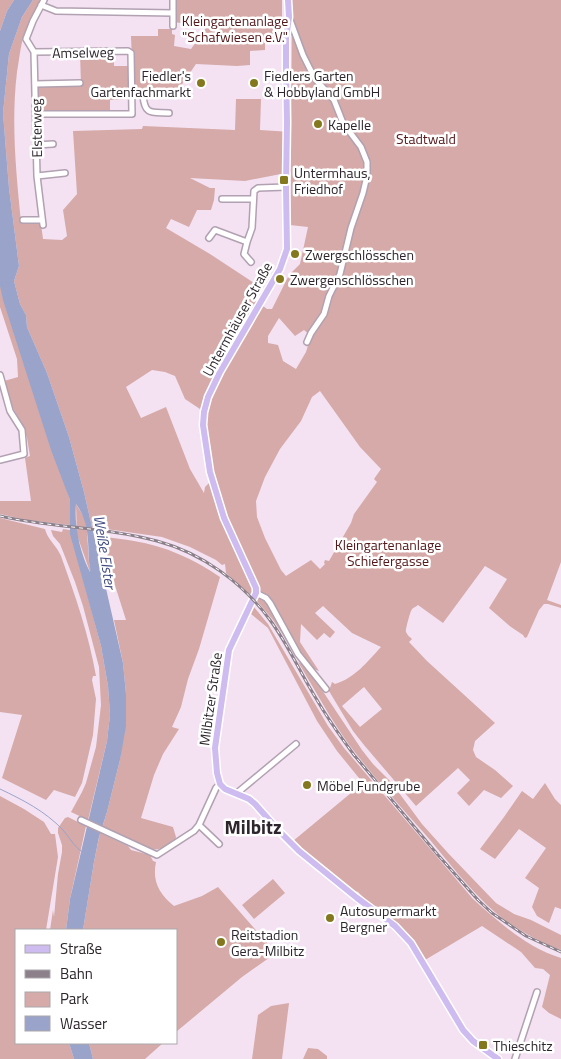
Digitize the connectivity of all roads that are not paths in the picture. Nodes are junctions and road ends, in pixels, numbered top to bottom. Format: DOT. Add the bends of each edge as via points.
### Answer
graph roads {
  1 [pos="173,0"];
  2 [pos="288,0"];
  3 [pos="42,2"];
  4 [pos="173,13"];
  5 [pos="289,17"];
  6 [pos="173,26"];
  7 [pos="34,52"];
  8 [pos="80,83"];
  9 [pos="35,84"];
  10 [pos="132,93"];
  11 [pos="169,113"];
  12 [pos="36,114"];
  13 [pos="53,144"];
  14 [pos="36,145"];
  15 [pos="65,173"];
  16 [pos="38,176"];
  17 [pos="286,187"];
  18 [pos="222,199"];
  19 [pos="253,199"];
  20 [pos="23,220"];
  21 [pos="209,238"];
  22 [pos="247,242"];
  23 [pos="252,262"];
  24 [pos="307,342"];
  25 [pos="0,375"];
  26 [pos="0,460"];
  27 [pos="256,593"];
  28 [pos="326,689"];
  29 [pos="296,744"];
  30 [pos="220,784"];
  31 [pos="237,794"];
  32 [pos="81,820"];
  33 [pos="199,825"];
  34 [pos="219,844"];
  35 [pos="537,992"];
  36 [pos="498,1059"];
  37 [pos="515,1059"];
  1 -- 4 [label="street"];
  2 -- 5 [label="main road, Untermhäuser Straße"];
  3 -- 4 [label="street" via="56,11"];
  3 -- 7 [label="street, Elsterweg" via="26,39"];
  4 -- 6 [label="street"];
  5 -- 17 [label="main road, Untermhäuser Straße"];
  5 -- 24 [label="street, Untermhäuser Straße" via="310,69 334,100 343,123 361,147 367,176 340,274 324,314"];
  7 -- 9 [label="street, Elsterweg"];
  7 -- 10 [label="street, Amselweg" via="131,52"];
  8 -- 9 [label="street"];
  9 -- 12 [label="street, Elsterweg"];
  10 -- 11 [label="street" via="143,96 146,110"];
  10 -- 12 [label="street" via="132,114"];
  12 -- 14 [label="street, Elsterweg"];
  13 -- 14 [label="street"];
  14 -- 16 [label="street, Elsterweg"];
  15 -- 16 [label="street"];
  16 -- 20 [label="street, Elsterweg" via="42,222"];
  17 -- 19 [label="street" via="258,188"];
  17 -- 27 [label="main road, Untermhäuser Straße" via="287,249 280,269 208,397 203,425 210,472 224,518"];
  18 -- 19 [label="street"];
  19 -- 22 [label="street" via="252,228"];
  21 -- 22 [label="street" via="214,228"];
  22 -- 23 [label="street" via="244,254"];
  25 -- 26 [label="street" via="10,411 22,430 24,454"];
  27 -- 28 [label="street" via="270,603 298,654"];
  27 -- 30 [label="main road, Milbitzer Straße" via="229,650 216,748"];
  29 -- 31 [label="street"];
  30 -- 31 [label="main road"];
  30 -- 33 [label="street"];
  31 -- 36 [label="main road" via="255,804 320,868 394,925 411,943 463,1030"];
  32 -- 33 [label="street" via="157,855"];
  33 -- 34 [label="street"];
  35 -- 37 [label="street"];
}
